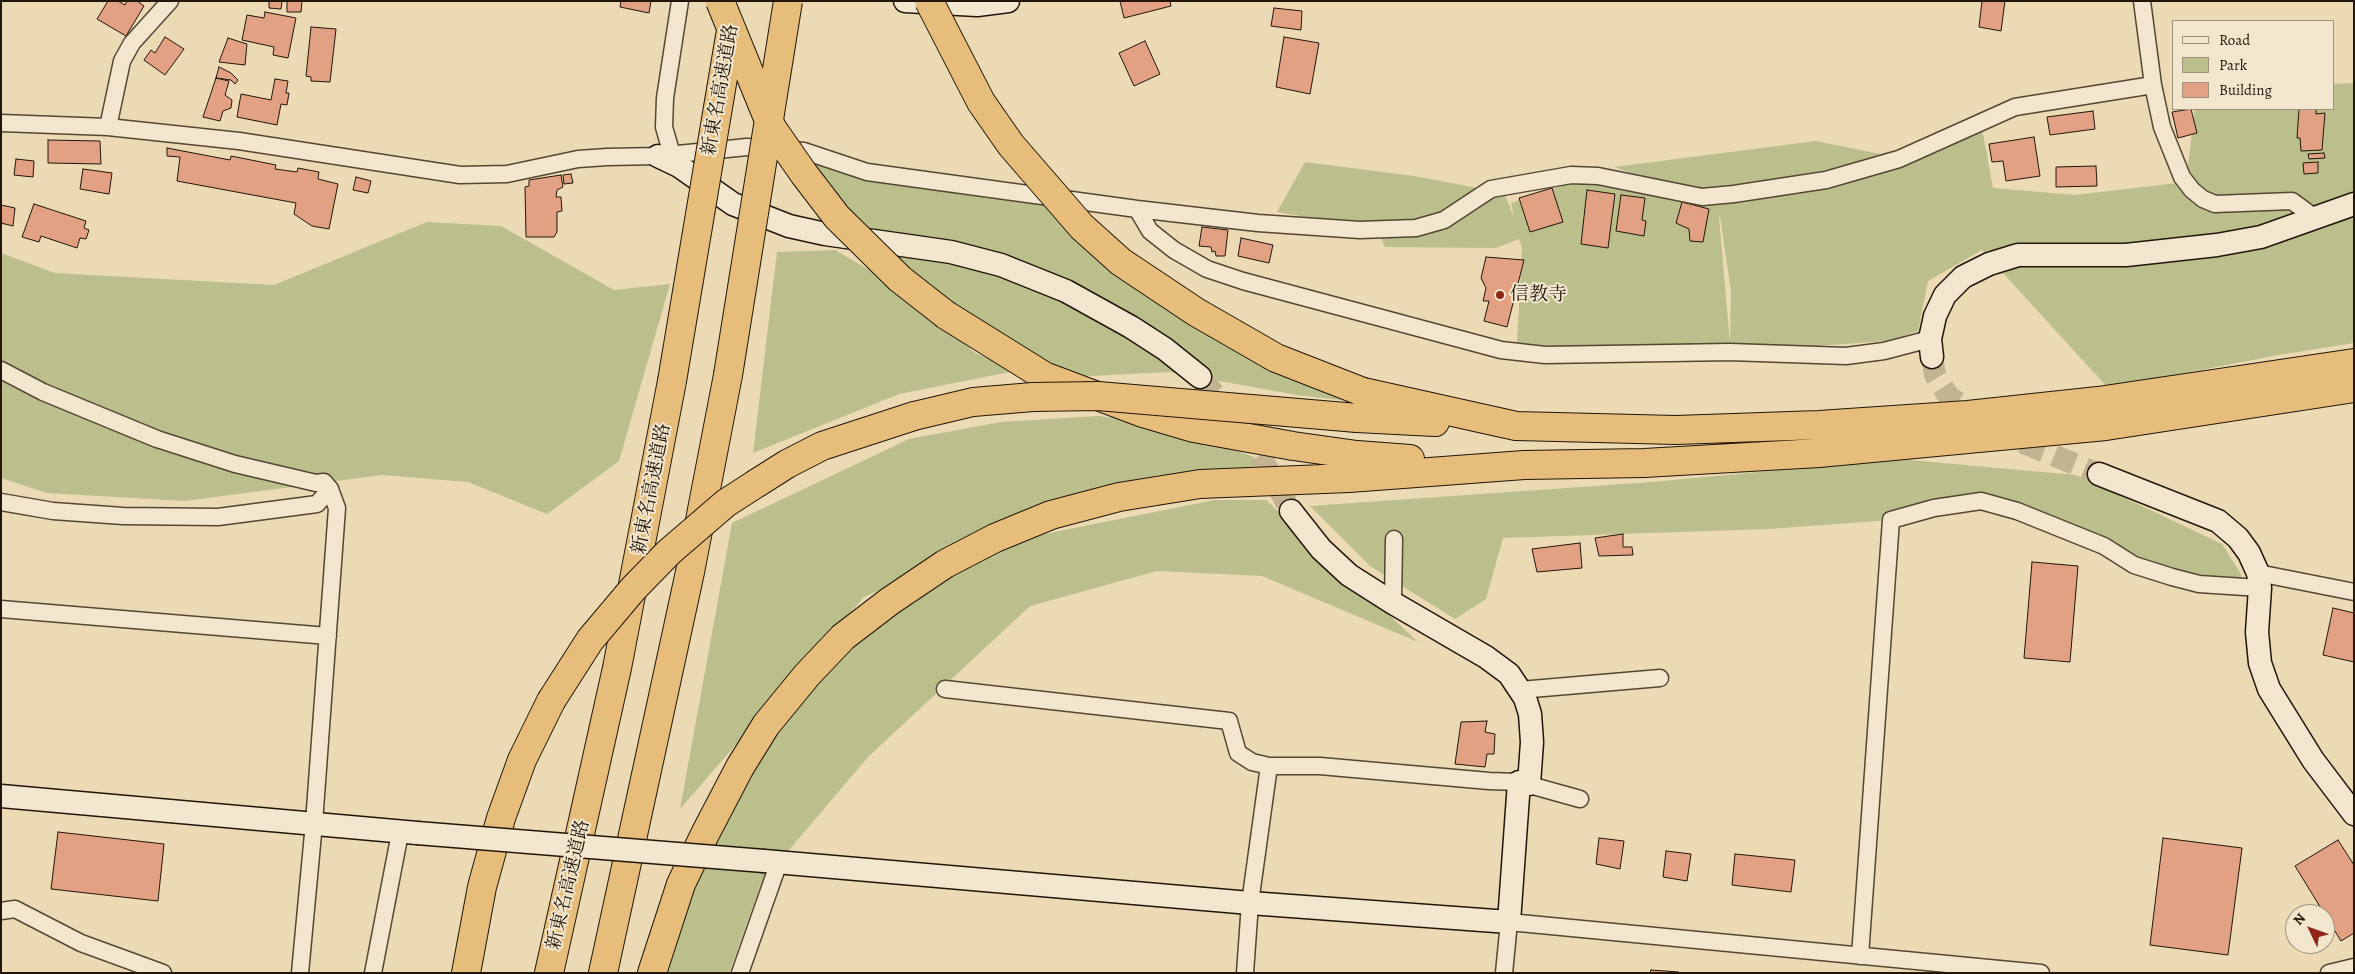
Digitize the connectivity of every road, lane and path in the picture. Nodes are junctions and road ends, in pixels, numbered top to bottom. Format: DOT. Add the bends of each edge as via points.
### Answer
graph roads {
  1 [pos="170,1"];
  2 [pos="680,1"];
  3 [pos="720,1"];
  4 [pos="735,1"];
  5 [pos="788,1"];
  6 [pos="904,1"];
  7 [pos="930,1"];
  8 [pos="1008,1"];
  9 [pos="2142,1"];
  10 [pos="976,3"];
  11 [pos="2153,85"];
  12 [pos="1,123"];
  13 [pos="108,127"];
  14 [pos="665,155"];
  15 [pos="2354,204"];
  16 [pos="1137,209"];
  17 [pos="2315,218"];
  18 [pos="1931,348"];
  19 [pos="2354,363"];
  20 [pos="1,370"];
  21 [pos="1200,377"];
  22 [pos="2354,388"];
  23 [pos="1360,405"];
  24 [pos="1524,466"];
  25 [pos="2099,474"];
  26 [pos="330,489"];
  27 [pos="1,502"];
  28 [pos="1291,511"];
  29 [pos="1394,539"];
  30 [pos="2259,581"];
  31 [pos="2354,592"];
  32 [pos="1393,604"];
  33 [pos="1,609"];
  34 [pos="328,636"];
  35 [pos="1660,678"];
  36 [pos="945,688"];
  37 [pos="1520,690"];
  38 [pos="1270,766"];
  39 [pos="1518,782"];
  40 [pos="1,796"];
  41 [pos="1580,799"];
  42 [pos="2354,814"];
  43 [pos="314,823"];
  44 [pos="408,833"];
  45 [pos="772,862"];
  46 [pos="1250,903"];
  47 [pos="1,911"];
  48 [pos="1509,922"];
  49 [pos="1860,956"];
  50 [pos="2354,967"];
  51 [pos="163,973"];
  52 [pos="300,973"];
  53 [pos="373,973"];
  54 [pos="466,973"];
  55 [pos="549,973"];
  56 [pos="603,973"];
  57 [pos="652,973"];
  58 [pos="740,973"];
  59 [pos="1245,973"];
  60 [pos="1504,973"];
  61 [pos="2041,973"];
  62 [pos="2329,973"];
  1 -- 13 [label="street" via="132,43 122,61"];
  2 -- 14 [label="street" via="665,98"];
  3 -- 24 [label="highway, bridge" via="772,128 837,217 900,279 946,315 1044,376 1140,412 1194,428 1356,455"];
  4 -- 55 [label="highway, 新東名高速道路, bridge" via="672,381 617,668"];
  5 -- 56 [label="highway, bridge" via="728,375 690,572"];
  6 -- 10 [label="street"];
  7 -- 23 [label="highway, bridge" via="982,102 1006,138 1095,239 1121,262 1212,322"];
  8 -- 10 [label="street"];
  9 -- 11 [label="street"];
  11 -- 16 [label="street" via="2015,107 1898,159 1826,180 1734,194 1702,197 1598,176 1571,175 1491,189 1444,220 1416,228 1360,230 1258,223"];
  11 -- 17 [label="street" via="2162,127 2182,177 2203,199 2232,205 2292,201"];
  12 -- 13 [label="street"];
  13 -- 14 [label="street" via="239,142 460,175 507,174 578,159"];
  14 -- 16 [label="street" via="747,147 804,151 867,172"];
  14 -- 21 [label="street" via="733,204 789,226 951,252 1001,265 1066,291 1131,327"];
  15 -- 17 [label="street"];
  16 -- 18 [label="street" via="1150,231 1207,269 1501,350 1545,355 1730,352 1846,356"];
  17 -- 18 [label="street" via="2261,237 2207,246 2126,255 2018,255 1996,262 1963,277 1945,295 1935,316"];
  19 -- 23 [label="highway" via="2098,401 1819,425 1676,430 1516,426"];
  20 -- 26 [label="street" via="43,392 157,439 235,464 324,482"];
  22 -- 24 [label="highway" via="2106,426 1976,439 1800,454"];
  23 -- 54 [label="highway, bridge" via="1098,396 973,402 914,416 822,446 787,464 712,515 633,588 590,640 551,701 522,760 500,818 482,887"];
  24 -- 57 [label="highway" via="1200,484 1119,497 1051,515 994,538 945,564 843,637 766,725 740,768 681,884"];
  25 -- 30 [label="street" via="2218,521 2238,538 2249,553"];
  26 -- 27 [label="street" via="317,504 218,516 123,516 53,511"];
  26 -- 34 [label="street" via="337,508"];
  28 -- 32 [label="street" via="1321,549 1349,575"];
  29 -- 32 [label="street"];
  30 -- 31 [label="street"];
  30 -- 42 [label="street" via="2257,632 2260,663 2269,690 2313,760"];
  30 -- 49 [label="street" via="2198,584 2172,577 2134,565 2104,546 1981,501 1934,508 1891,520"];
  32 -- 37 [label="street" via="1486,657 1509,674"];
  33 -- 34 [label="street"];
  34 -- 43 [label="street"];
  35 -- 37 [label="street"];
  36 -- 38 [label="street" via="1229,721 1238,753 1252,762"];
  37 -- 39 [label="street" via="1530,714 1532,742 1529,784"];
  38 -- 39 [label="street" via="1320,766"];
  38 -- 46 [label="street"];
  39 -- 41 [label="street"];
  39 -- 48 [label="street"];
  40 -- 43 [label="street"];
  43 -- 44 [label="street"];
  43 -- 52 [label="street"];
  44 -- 45 [label="street, bridge"];
  44 -- 53 [label="street"];
  45 -- 46 [label="street"];
  45 -- 58 [label="street"];
  46 -- 48 [label="street"];
  46 -- 59 [label="street"];
  47 -- 51 [label="street" via="15,909 81,943"];
  48 -- 49 [label="street"];
  48 -- 60 [label="street"];
  49 -- 61 [label="street"];
  50 -- 62 [label="street"];
}
